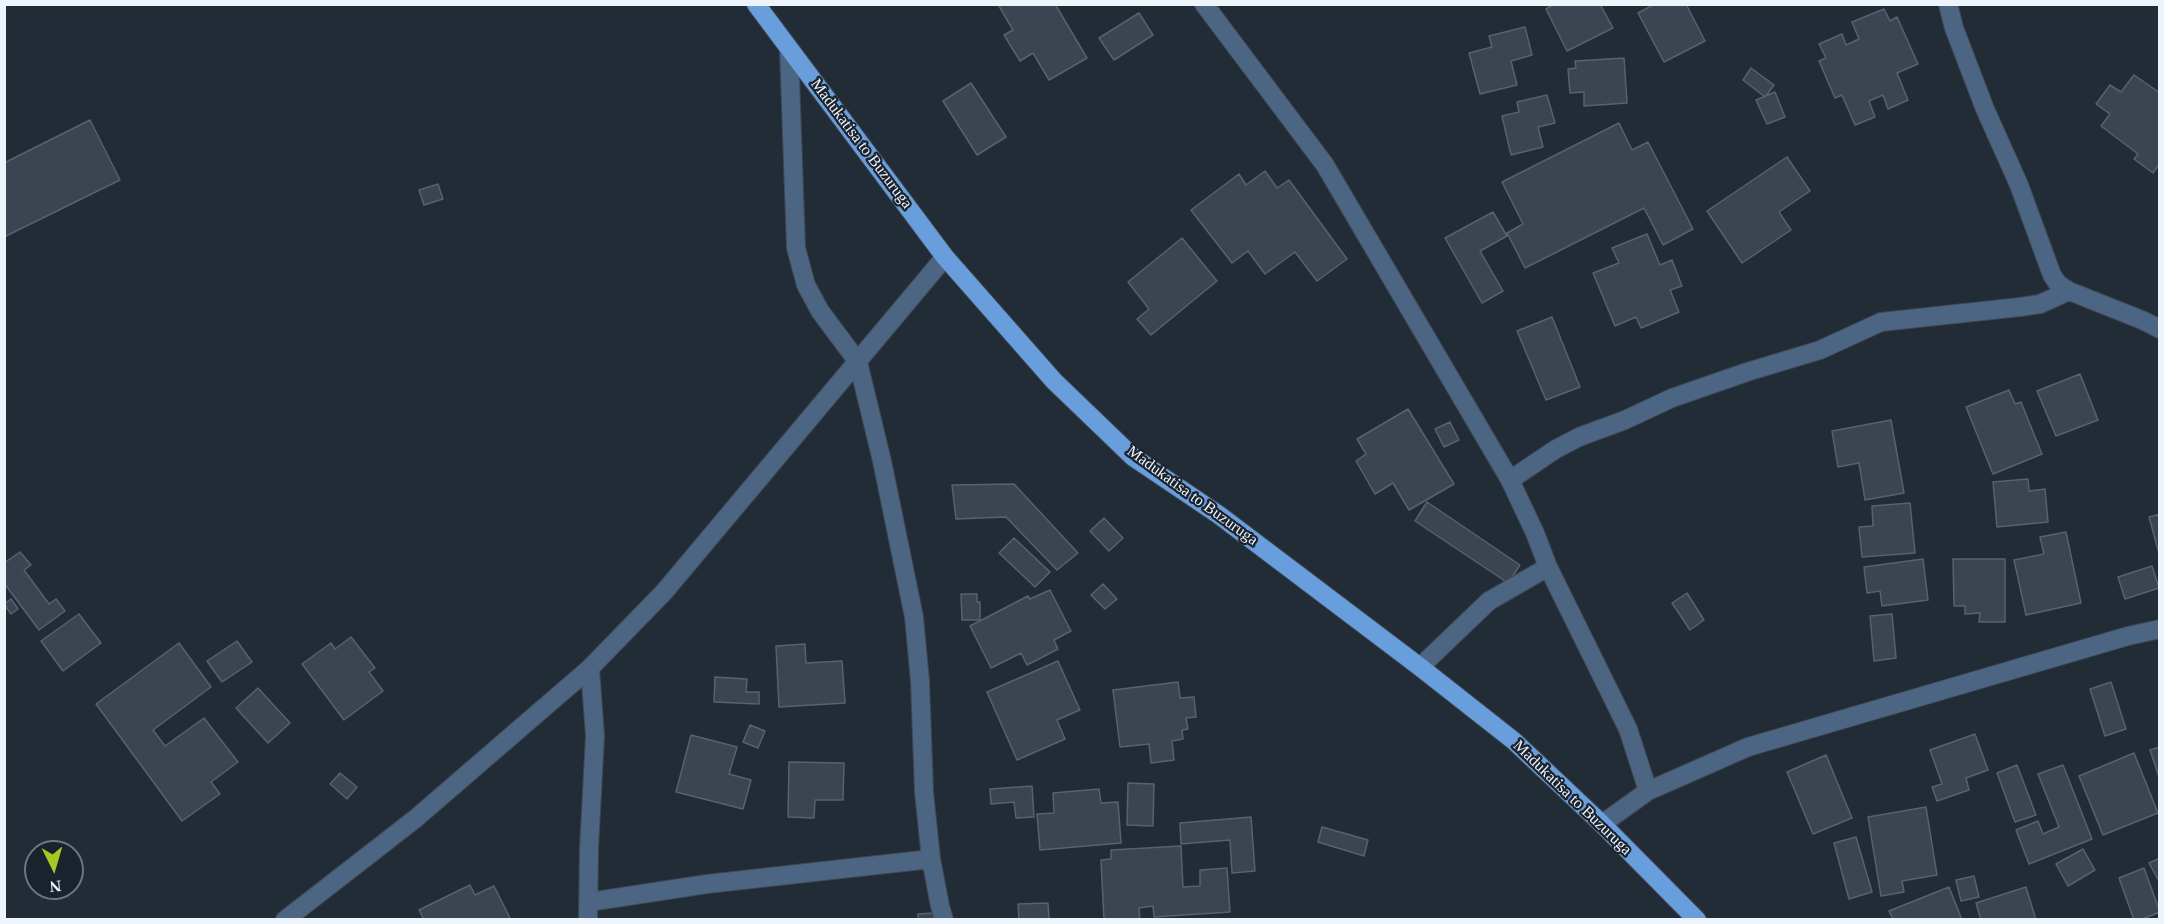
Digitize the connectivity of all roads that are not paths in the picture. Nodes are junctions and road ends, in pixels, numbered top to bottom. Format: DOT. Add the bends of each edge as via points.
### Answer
graph roads {
  1 [pos="756,4"];
  2 [pos="1204,4"];
  3 [pos="1948,4"];
  4 [pos="789,49"];
  5 [pos="945,257"];
  6 [pos="2068,291"];
  7 [pos="2160,329"];
  8 [pos="858,362"];
  9 [pos="1510,480"];
  10 [pos="1548,567"];
  11 [pos="2160,629"];
  12 [pos="1420,667"];
  13 [pos="590,668"];
  14 [pos="1648,791"];
  15 [pos="1602,824"];
  16 [pos="931,859"];
  17 [pos="588,911"];
  18 [pos="285,920"];
  19 [pos="944,920"];
  20 [pos="1697,920"];
  1 -- 4 [label="main road, Madukatisa to Buzuruga"];
  2 -- 9 [label="street" via="1325,165"];
  3 -- 6 [label="street" via="1985,109 2019,185 2052,275"];
  4 -- 5 [label="main road, Madukatisa to Buzuruga"];
  4 -- 8 [label="street" via="796,248 806,285 820,311"];
  5 -- 8 [label="street"];
  5 -- 12 [label="main road, Madukatisa to Buzuruga" via="1054,381 1133,458 1219,515"];
  6 -- 7 [label="street"];
  6 -- 9 [label="street" via="2040,304 1881,322 1820,350 1672,398 1579,437"];
  8 -- 13 [label="street" via="664,592"];
  8 -- 16 [label="street" via="914,617"];
  9 -- 10 [label="street"];
  10 -- 12 [label="street" via="1489,601"];
  10 -- 14 [label="street" via="1628,729"];
  11 -- 14 [label="street" via="1748,747"];
  12 -- 15 [label="main road, Madukatisa to Buzuruga" via="1514,741"];
  13 -- 17 [label="street" via="596,736"];
  13 -- 18 [label="street" via="415,819"];
  14 -- 15 [label="street"];
  15 -- 20 [label="main road, Madukatisa to Buzuruga"];
  16 -- 17 [label="street" via="706,884"];
  16 -- 19 [label="street"];
}
